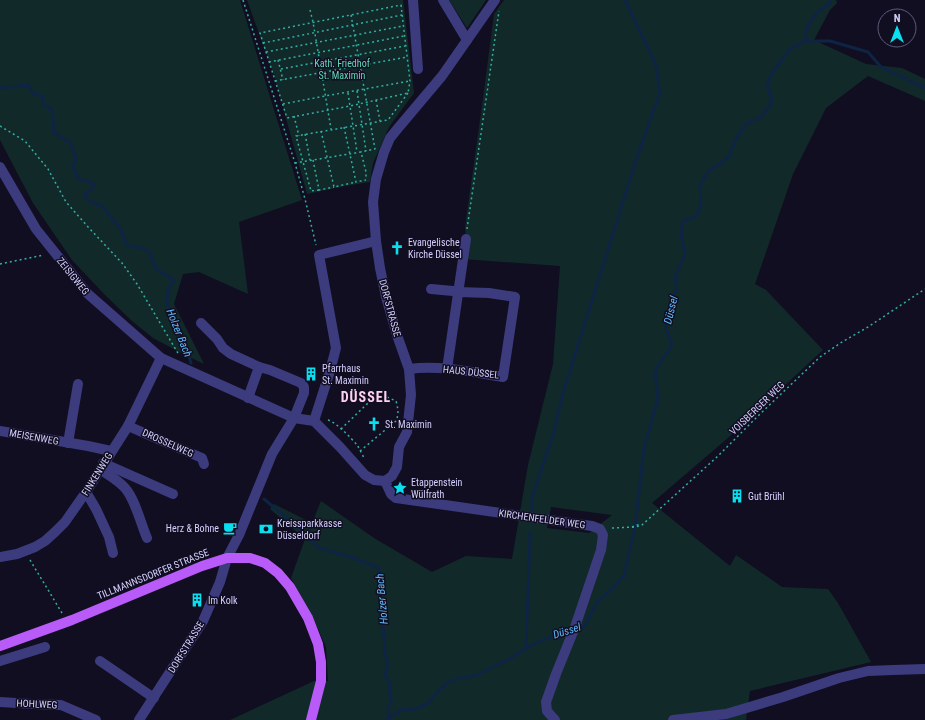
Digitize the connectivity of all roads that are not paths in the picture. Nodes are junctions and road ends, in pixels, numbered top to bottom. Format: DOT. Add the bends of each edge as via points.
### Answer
graph roads {
  1 [pos="413,0"];
  2 [pos="443,0"];
  3 [pos="498,4"];
  4 [pos="467,40"];
  5 [pos="418,69"];
  6 [pos="0,167"];
  7 [pos="3,177"];
  8 [pos="466,239"];
  9 [pos="376,241"];
  10 [pos="431,289"];
  11 [pos="458,292"];
  12 [pos="201,323"];
  13 [pos="161,358"];
  14 [pos="259,367"];
  15 [pos="447,368"];
  16 [pos="409,369"];
  17 [pos="78,384"];
  18 [pos="248,398"];
  19 [pos="294,418"];
  20 [pos="314,421"];
  21 [pos="128,426"];
  22 [pos="0,431"];
  23 [pos="68,443"];
  24 [pos="111,451"];
  25 [pos="204,464"];
  26 [pos="101,466"];
  27 [pos="385,481"];
  28 [pos="86,492"];
  29 [pos="173,494"];
  30 [pos="147,538"];
  31 [pos="113,553"];
  32 [pos="0,557"];
  33 [pos="227,558"];
  34 [pos="0,646"];
  35 [pos="45,647"];
  36 [pos="0,661"];
  37 [pos="100,661"];
  38 [pos="925,669"];
  39 [pos="154,698"];
  40 [pos="0,702"];
  41 [pos="96,720"];
  42 [pos="139,720"];
  43 [pos="311,720"];
  44 [pos="555,720"];
  45 [pos="673,720"];
  1 -- 5 [label="street"];
  2 -- 4 [label="street"];
  3 -- 4 [label="street, DORFSTRASSE"];
  4 -- 9 [label="street, DORFSTRASSE" via="442,76 390,138 376,179 373,202"];
  6 -- 7 [label="street, ZEISIGWEG"];
  7 -- 13 [label="street, ZEISIGWEG" via="36,229 88,294"];
  8 -- 11 [label="street"];
  9 -- 16 [label="street, DORFSTRASSE" via="386,297"];
  9 -- 20 [label="street" via="319,255 336,348"];
  10 -- 11 [label="street"];
  11 -- 15 [label="street"];
  11 -- 15 [label="street, HAUS DÜSSEL" via="515,297 508,369 503,377"];
  12 -- 14 [label="street" via="217,338 223,348"];
  13 -- 18 [label="street"];
  13 -- 21 [label="street, FINKENWEG"];
  14 -- 18 [label="street"];
  14 -- 19 [label="street, DORFSTRASSE" via="302,384 304,393"];
  15 -- 16 [label="street, HAUS DÜSSEL"];
  16 -- 27 [label="street, DORFSTRASSE" via="411,395 407,432 399,447 397,466 392,476"];
  17 -- 23 [label="street, MEISENWEG"];
  18 -- 19 [label="street"];
  19 -- 20 [label="street"];
  19 -- 33 [label="street, DORFSTRASSE" via="272,454"];
  20 -- 27 [label="street" via="365,475 374,480"];
  21 -- 24 [label="street, FINKENWEG"];
  21 -- 25 [label="street, DROSSELWEG" via="202,458"];
  22 -- 23 [label="street, MEISENWEG"];
  23 -- 24 [label="street, MEISENWEG"];
  24 -- 26 [label="street, FINKENWEG"];
  26 -- 28 [label="street, FINKENWEG"];
  26 -- 29 [label="street"];
  26 -- 30 [label="street" via="129,493"];
  27 -- 44 [label="street, KIRCHENFELDER WEG" via="391,494 396,498 600,529 603,535 601,550 569,645 546,702 547,712"];
  28 -- 31 [label="street" via="109,537"];
  28 -- 32 [label="street, FINKENWEG" via="55,532 40,544 25,552"];
  33 -- 34 [label="main road, TILLMANNSDORFER STRASSE"];
  33 -- 39 [label="street, DORFSTRASSE" via="220,582 203,621"];
  33 -- 43 [label="main road, TILLMANNSDORFER STRASSE" via="250,558 265,563 290,587 308,618 318,644 321,662 321,681"];
  35 -- 36 [label="street"];
  37 -- 39 [label="street"];
  38 -- 45 [label="street" via="868,671 726,714"];
  39 -- 42 [label="street, DORFSTRASSE"];
  40 -- 41 [label="street, HOHLWEG" via="60,705"];
}
